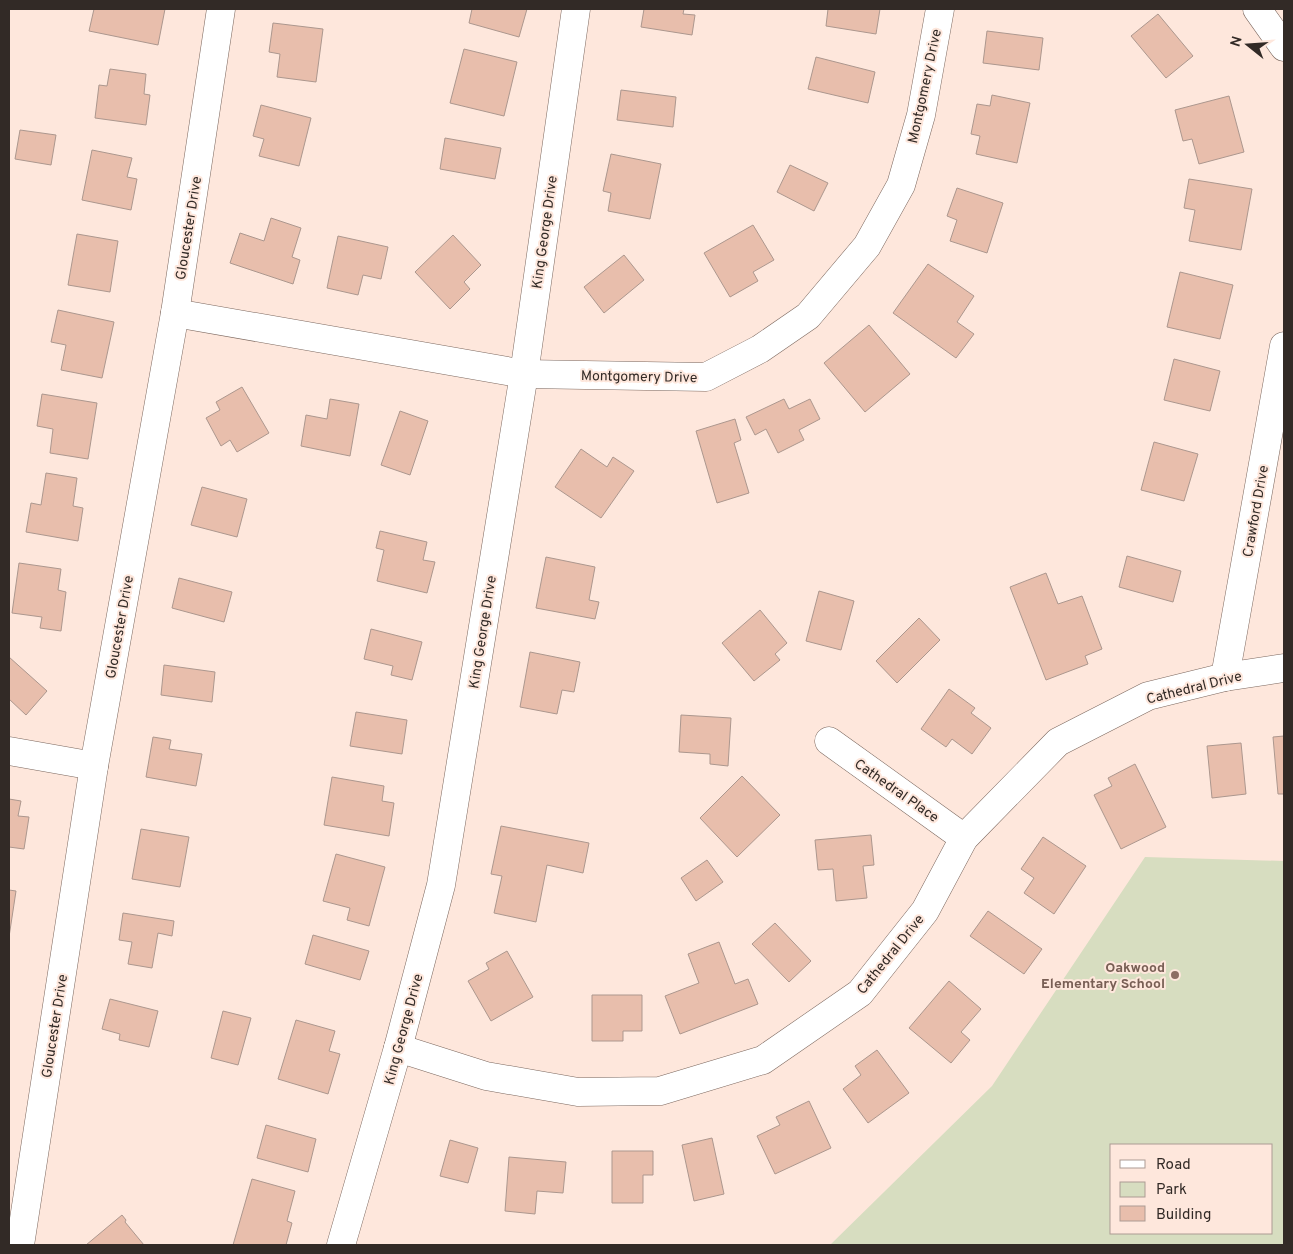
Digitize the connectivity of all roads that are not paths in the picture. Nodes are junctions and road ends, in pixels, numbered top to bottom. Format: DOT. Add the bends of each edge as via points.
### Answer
graph roads {
  1 [pos="222,9"];
  2 [pos="576,9"];
  3 [pos="940,9"];
  4 [pos="1257,9"];
  5 [pos="1284,47"];
  6 [pos="175,313"];
  7 [pos="1284,346"];
  8 [pos="524,374"];
  9 [pos="1284,668"];
  10 [pos="1225,677"];
  11 [pos="829,741"];
  12 [pos="9,750"];
  13 [pos="94,766"];
  14 [pos="964,838"];
  15 [pos="398,1048"];
  16 [pos="20,1245"];
  17 [pos="341,1245"];
  1 -- 6 [label="street, Gloucester Drive"];
  2 -- 8 [label="street, King George Drive"];
  3 -- 8 [label="street, Montgomery Drive" via="921,115 901,185 867,246 808,316 760,349 706,377"];
  4 -- 5 [label="street"];
  6 -- 8 [label="street, Montgomery Drive"];
  6 -- 13 [label="street, Gloucester Drive"];
  7 -- 10 [label="street, Crawford Drive"];
  8 -- 15 [label="street, King George Drive" via="441,885"];
  9 -- 10 [label="street, Cathedral Drive"];
  10 -- 14 [label="street, Cathedral Drive" via="1148,696 1058,742"];
  11 -- 14 [label="street, Cathedral Place"];
  12 -- 13 [label="street"];
  13 -- 16 [label="street, Gloucester Drive"];
  14 -- 15 [label="street, Cathedral Drive" via="925,911 860,993 764,1060 660,1091 578,1092 486,1076"];
  15 -- 17 [label="street, King George Drive"];
}
